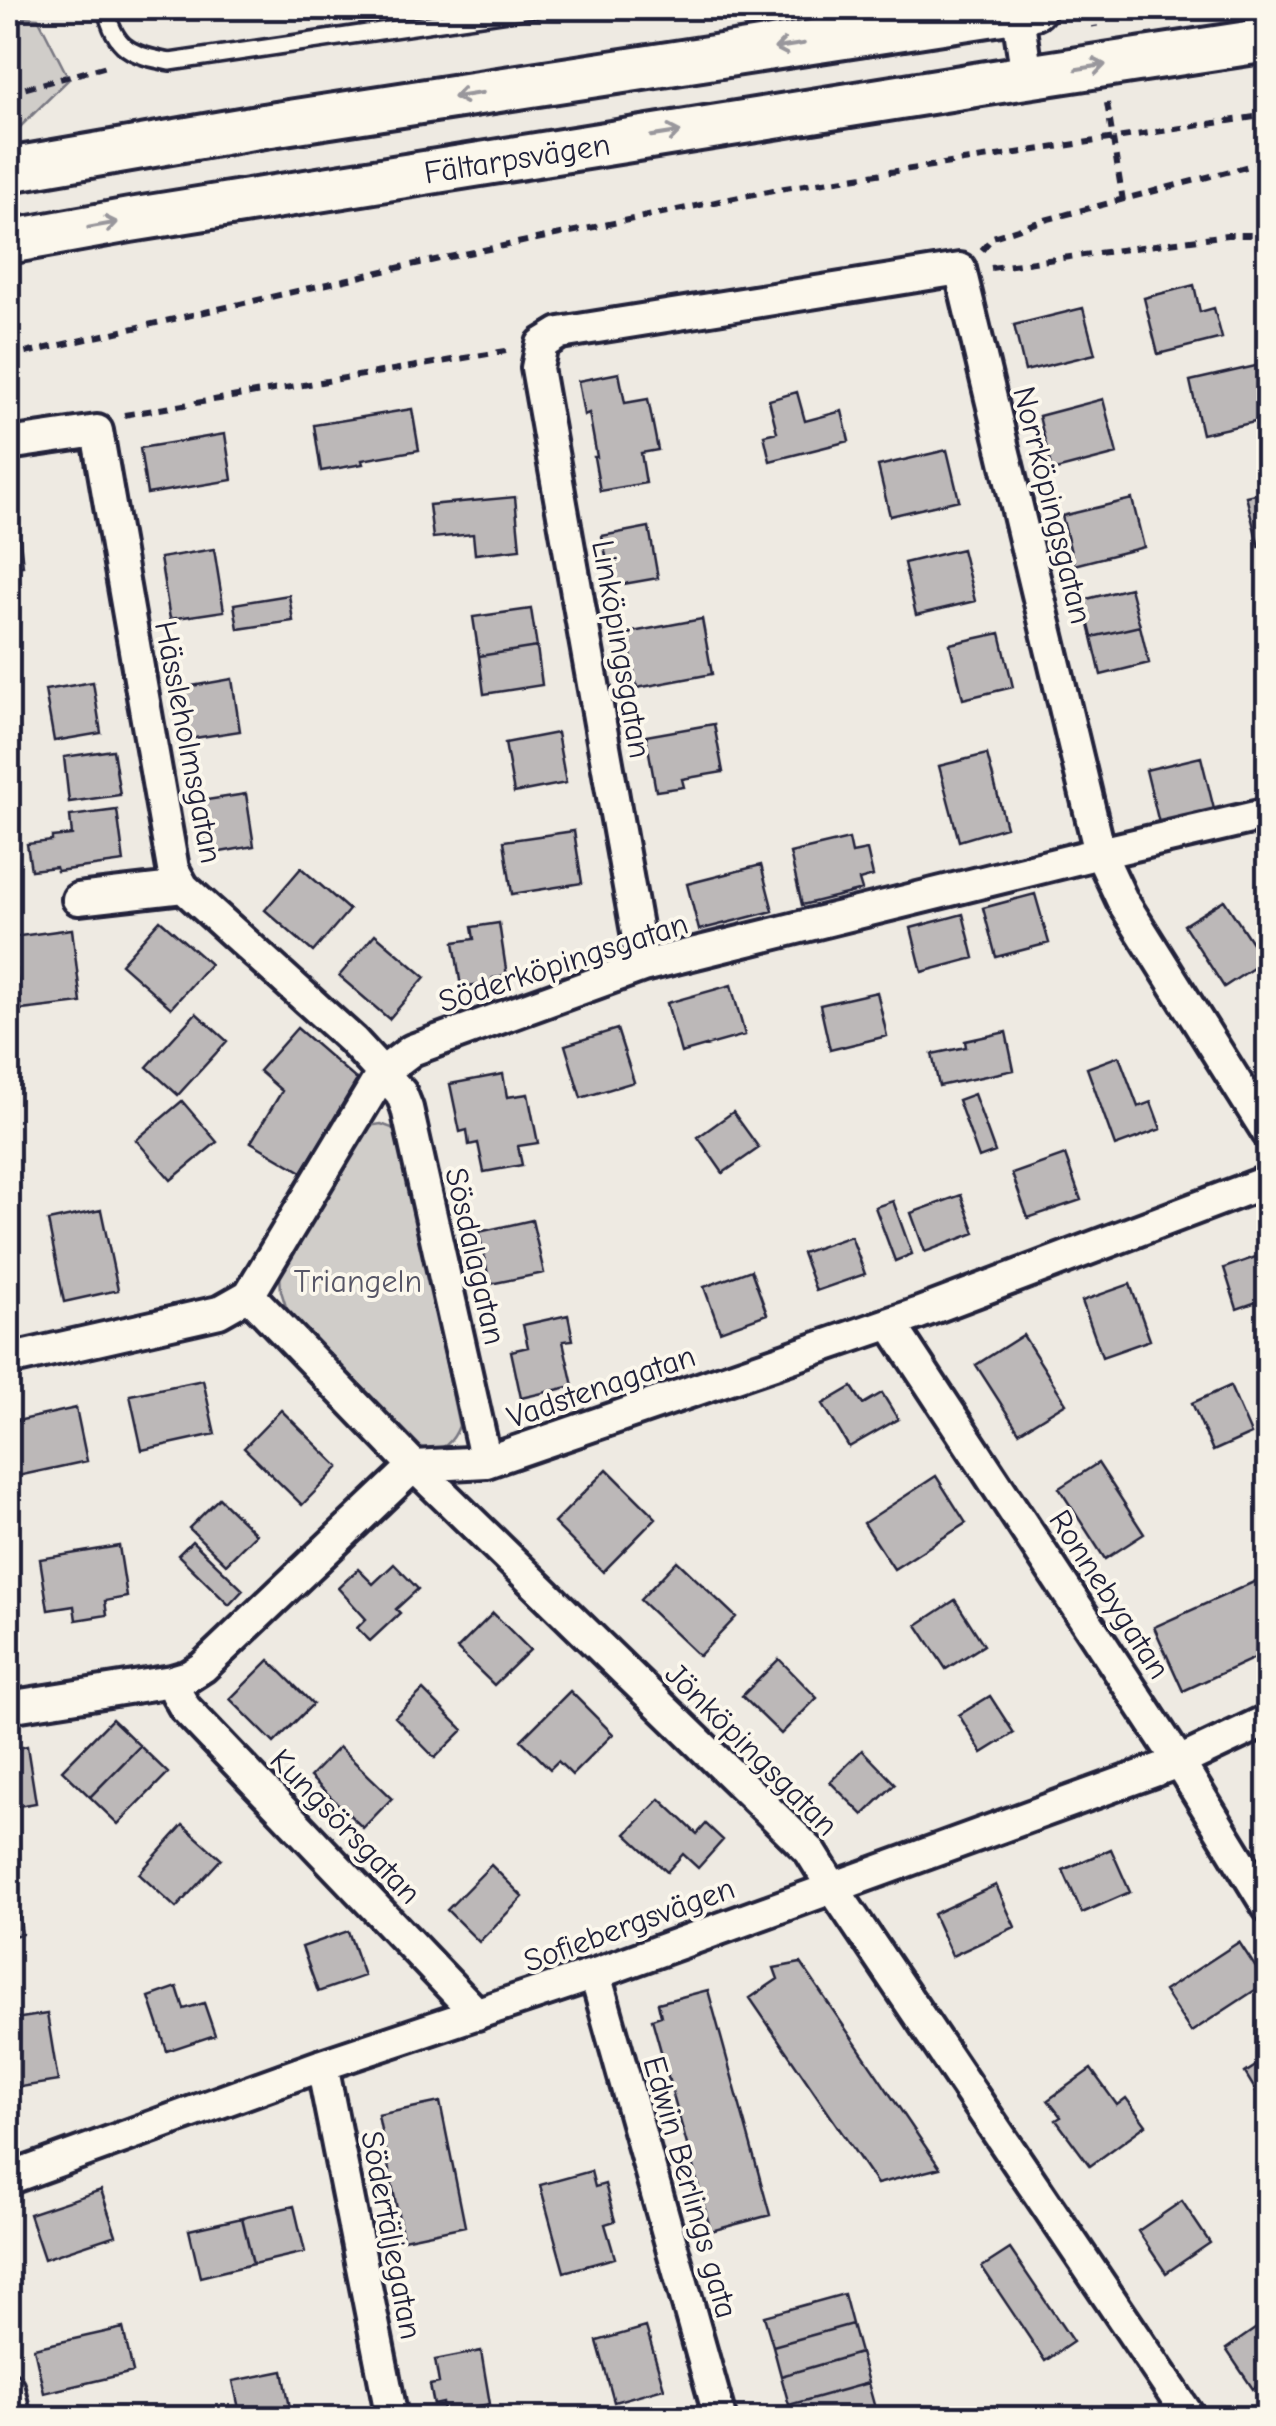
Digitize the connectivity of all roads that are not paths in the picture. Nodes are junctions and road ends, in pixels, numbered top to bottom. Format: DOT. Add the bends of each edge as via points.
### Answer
graph roads {
  1 [pos="106,8"];
  2 [pos="536,8"];
  3 [pos="1023,8"];
  4 [pos="1268,40"];
  5 [pos="1028,77"];
  6 [pos="8,170"];
  7 [pos="8,242"];
  8 [pos="542,344"];
  9 [pos="8,444"];
  10 [pos="1268,814"];
  11 [pos="1100,853"];
  12 [pos="182,887"];
  13 [pos="78,899"];
  14 [pos="643,966"];
  15 [pos="383,1072"];
  16 [pos="1268,1133"];
  17 [pos="1268,1181"];
  18 [pos="249,1295"];
  19 [pos="890,1323"];
  20 [pos="8,1360"];
  21 [pos="486,1462"];
  22 [pos="414,1466"];
  23 [pos="172,1681"];
  24 [pos="8,1707"];
  25 [pos="1268,1720"];
  26 [pos="1179,1762"];
  27 [pos="832,1888"];
  28 [pos="1268,1907"];
  29 [pos="595,1974"];
  30 [pos="477,2014"];
  31 [pos="322,2066"];
  32 [pos="8,2179"];
  33 [pos="8,2388"];
  34 [pos="15,2418"];
  35 [pos="392,2418"];
  36 [pos="720,2418"];
  37 [pos="1190,2418"];
  1 -- 2 [label="lane" via="122,46 170,62"];
  3 -- 5 [label="street"];
  3 -- 6 [label="main road, one-way"];
  5 -- 4 [label="main road, Fältarpsvägen, one-way"];
  7 -- 5 [label="main road, Fältarpsvägen, one-way"];
  8 -- 11 [label="street, Norrköpingsgatan" via="560,332 960,269"];
  8 -- 14 [label="street, Linköpingsgatan" via="537,368"];
  9 -- 12 [label="street, Hässleholmsgatan" via="98,431 172,869"];
  10 -- 11 [label="street, Söderköpingsgatan"];
  11 -- 14 [label="street, Söderköpingsgatan"];
  11 -- 16 [label="street, Norrköpingsgatan" via="1122,902"];
  12 -- 13 [label="street"];
  12 -- 15 [label="street, Hässleholmsgatan"];
  14 -- 15 [label="street, Söderköpingsgatan" via="412,1050"];
  15 -- 18 [label="street, Söderköpingsgatan"];
  15 -- 21 [label="street, Sösdalagatan" via="407,1108"];
  17 -- 19 [label="street, Vadstenagatan"];
  18 -- 20 [label="street" via="219,1312"];
  18 -- 22 [label="street, Jönköpingsgatan"];
  19 -- 21 [label="street, Vadstenagatan"];
  19 -- 26 [label="street, Ronnebygatan"];
  21 -- 22 [label="street, Vadstenagatan"];
  22 -- 23 [label="street" via="204,1667"];
  22 -- 27 [label="street, Jönköpingsgatan" via="810,1851"];
  23 -- 24 [label="street"];
  23 -- 30 [label="street, Kungsörsgatan" via="185,1708"];
  25 -- 26 [label="street, Sofiebergsvägen"];
  26 -- 27 [label="street, Sofiebergsvägen"];
  26 -- 28 [label="street, Ronnebygatan"];
  27 -- 29 [label="street, Sofiebergsvägen"];
  27 -- 37 [label="street, Jönköpingsgatan"];
  29 -- 30 [label="street, Sofiebergsvägen"];
  29 -- 36 [label="street, Edwin Berlings gata"];
  30 -- 31 [label="street, Sofiebergsvägen"];
  31 -- 32 [label="street, Sofiebergsvägen"];
  31 -- 35 [label="street, Södertäljegatan"];
  33 -- 34 [label="street"];
}
